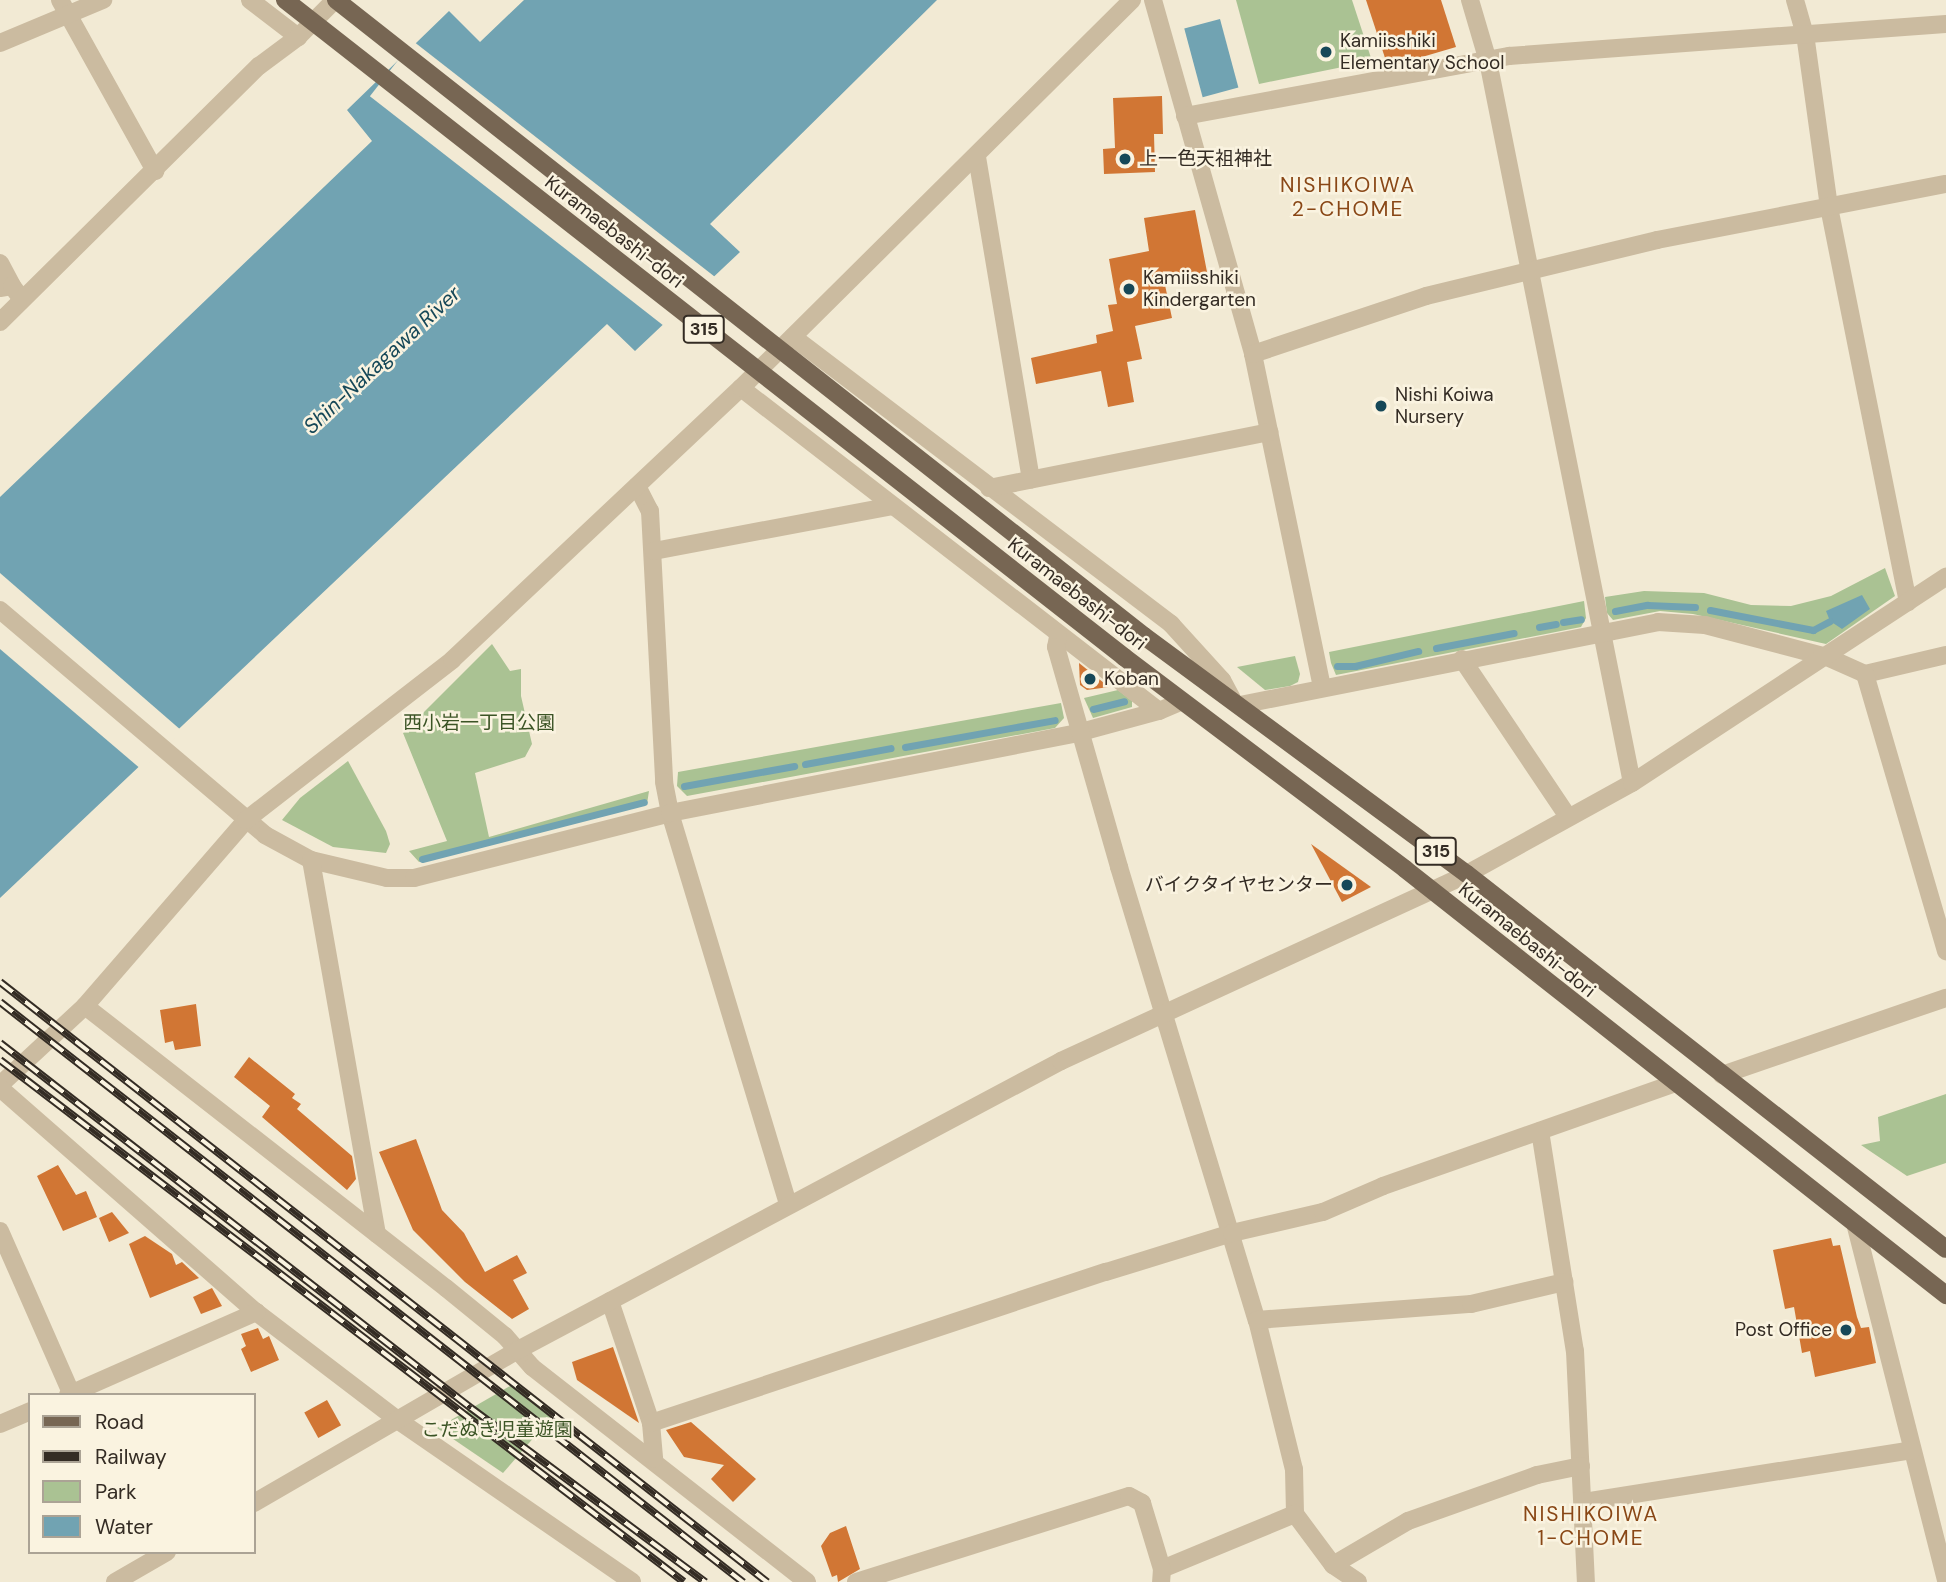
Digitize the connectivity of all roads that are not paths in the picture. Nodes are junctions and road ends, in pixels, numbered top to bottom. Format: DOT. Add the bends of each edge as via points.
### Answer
graph roads {
  1 [pos="103,0"];
  2 [pos="250,0"];
  3 [pos="285,0"];
  4 [pos="336,0"];
  5 [pos="1132,0"];
  6 [pos="1153,0"];
  7 [pos="1470,0"];
  8 [pos="1795,0"];
  9 [pos="64,8"];
  10 [pos="1946,24"];
  11 [pos="1805,34"];
  12 [pos="298,37"];
  13 [pos="0,43"];
  14 [pos="1488,61"];
  15 [pos="1185,116"];
  16 [pos="977,157"];
  17 [pos="155,171"];
  18 [pos="1946,184"];
  19 [pos="1829,207"];
  20 [pos="0,263"];
  21 [pos="1531,271"];
  22 [pos="11,291"];
  23 [pos="0,322"];
  24 [pos="793,337"];
  25 [pos="1253,354"];
  26 [pos="741,388"];
  27 [pos="1269,432"];
  28 [pos="1031,480"];
  29 [pos="637,486"];
  30 [pos="989,488"];
  31 [pos="892,506"];
  32 [pos="654,551"];
  33 [pos="1946,578"];
  34 [pos="1908,602"];
  35 [pos="0,610"];
  36 [pos="1600,633"];
  37 [pos="1058,637"];
  38 [pos="1946,655"];
  39 [pos="1827,657"];
  40 [pos="1462,659"];
  41 [pos="1865,674"];
  42 [pos="1322,683"];
  43 [pos="1180,702"];
  44 [pos="1236,702"];
  45 [pos="1160,711"];
  46 [pos="1081,732"];
  47 [pos="1632,783"];
  48 [pos="670,813"];
  49 [pos="1568,817"];
  50 [pos="246,820"];
  51 [pos="312,860"];
  52 [pos="1467,874"];
  53 [pos="1429,888"];
  54 [pos="1946,951"];
  55 [pos="1946,998"];
  56 [pos="85,1006"];
  57 [pos="1163,1011"];
  58 [pos="1722,1075"];
  59 [pos="1674,1084"];
  60 [pos="0,1086"];
  61 [pos="1540,1131"];
  62 [pos="788,1204"];
  63 [pos="1856,1227"];
  64 [pos="0,1231"];
  65 [pos="1232,1233"];
  66 [pos="377,1234"];
  67 [pos="1946,1249"];
  68 [pos="1564,1282"];
  69 [pos="1946,1295"];
  70 [pos="610,1301"];
  71 [pos="256,1312"];
  72 [pos="1257,1320"];
  73 [pos="518,1350"];
  74 [pos="70,1393"];
  75 [pos="72,1393"];
  76 [pos="28,1412"];
  77 [pos="399,1421"];
  78 [pos="651,1423"];
  79 [pos="0,1424"];
  80 [pos="1912,1450"];
  81 [pos="654,1459"];
  82 [pos="1581,1466"];
  83 [pos="256,1502"];
  84 [pos="1584,1502"];
  85 [pos="1295,1514"];
  86 [pos="1938,1518"];
  87 [pos="164,1554"];
  88 [pos="1333,1565"];
  89 [pos="143,1566"];
  90 [pos="1161,1576"];
  91 [pos="1946,1580"];
  92 [pos="115,1582"];
  93 [pos="632,1582"];
  94 [pos="807,1582"];
  95 [pos="856,1582"];
  96 [pos="1358,1582"];
  97 [pos="1586,1582"];
  1 -- 9 [label="street"];
  2 -- 12 [label="street"];
  3 -- 43 [label="main road, Kuramaebashi-dori / 315, bridge"];
  4 -- 12 [label="street"];
  4 -- 44 [label="main road, Kuramaebashi-dori / 315, bridge" via="1144,636"];
  5 -- 16 [label="street"];
  6 -- 15 [label="street"];
  7 -- 14 [label="street"];
  8 -- 11 [label="street"];
  9 -- 13 [label="street"];
  9 -- 17 [label="street"];
  10 -- 11 [label="street"];
  11 -- 14 [label="street"];
  11 -- 19 [label="street"];
  12 -- 17 [label="street" via="259,66"];
  14 -- 15 [label="street"];
  14 -- 21 [label="street"];
  15 -- 25 [label="street"];
  16 -- 24 [label="street"];
  16 -- 28 [label="street"];
  17 -- 22 [label="street"];
  18 -- 19 [label="street"];
  19 -- 21 [label="street" via="1657,240"];
  19 -- 34 [label="street"];
  20 -- 22 [label="street"];
  21 -- 25 [label="street" via="1426,296"];
  21 -- 36 [label="street"];
  22 -- 23 [label="street"];
  24 -- 26 [label="street"];
  24 -- 30 [label="street"];
  25 -- 27 [label="street"];
  26 -- 29 [label="street"];
  26 -- 31 [label="street"];
  27 -- 28 [label="street"];
  27 -- 42 [label="street"];
  28 -- 30 [label="street"];
  29 -- 32 [label="street" via="650,511"];
  29 -- 50 [label="street" via="452,660"];
  30 -- 44 [label="street" via="1171,624"];
  31 -- 32 [label="street"];
  31 -- 37 [label="street"];
  32 -- 48 [label="street" via="662,761"];
  33 -- 34 [label="street"];
  34 -- 39 [label="street"];
  35 -- 50 [label="street"];
  36 -- 39 [label="street" via="1681,621"];
  36 -- 40 [label="street"];
  36 -- 47 [label="street"];
  37 -- 45 [label="street"];
  37 -- 46 [label="street" via="1056,647"];
  38 -- 41 [label="street"];
  39 -- 41 [label="street"];
  39 -- 47 [label="street"];
  40 -- 42 [label="street"];
  40 -- 49 [label="street"];
  41 -- 54 [label="street"];
  42 -- 44 [label="street"];
  43 -- 45 [label="street"];
  43 -- 53 [label="main road, Kuramaebashi-dori / 315"];
  44 -- 52 [label="main road, Kuramaebashi-dori / 315"];
  45 -- 46 [label="street"];
  46 -- 48 [label="street"];
  46 -- 57 [label="street"];
  47 -- 49 [label="street"];
  48 -- 51 [label="street" via="414,878 361,875"];
  48 -- 62 [label="street"];
  49 -- 52 [label="street"];
  50 -- 51 [label="street"];
  50 -- 56 [label="street"];
  51 -- 66 [label="street"];
  52 -- 53 [label="street"];
  52 -- 58 [label="main road, Kuramaebashi-dori / 315"];
  53 -- 57 [label="street"];
  53 -- 59 [label="main road, Kuramaebashi-dori / 315"];
  55 -- 58 [label="street"];
  56 -- 60 [label="street"];
  56 -- 66 [label="street"];
  57 -- 62 [label="street"];
  57 -- 65 [label="street"];
  58 -- 67 [label="main road, Kuramaebashi-dori / 315"];
  59 -- 61 [label="street"];
  59 -- 63 [label="main road, Kuramaebashi-dori / 315"];
  60 -- 71 [label="street"];
  61 -- 65 [label="street" via="1323,1212"];
  61 -- 68 [label="street"];
  62 -- 70 [label="street"];
  63 -- 69 [label="main road, Kuramaebashi-dori / 315"];
  63 -- 80 [label="street"];
  64 -- 74 [label="street"];
  65 -- 72 [label="street"];
  65 -- 78 [label="street"];
  66 -- 73 [label="street"];
  68 -- 72 [label="street" via="1471,1304"];
  68 -- 82 [label="street" via="1575,1351"];
  70 -- 73 [label="street"];
  70 -- 78 [label="street"];
  71 -- 75 [label="street"];
  71 -- 77 [label="street"];
  72 -- 85 [label="street" via="1294,1469"];
  73 -- 77 [label="street"];
  73 -- 81 [label="street" via="532,1367"];
  76 -- 79 [label="street"];
  77 -- 83 [label="street"];
  77 -- 93 [label="street"];
  78 -- 81 [label="street"];
  80 -- 84 [label="street"];
  80 -- 86 [label="street"];
  81 -- 94 [label="street"];
  82 -- 84 [label="street"];
  82 -- 88 [label="street" via="1537,1475 1408,1521"];
  84 -- 97 [label="street"];
  85 -- 88 [label="street"];
  85 -- 90 [label="street"];
  86 -- 91 [label="street"];
  87 -- 89 [label="street"];
  88 -- 96 [label="street"];
  89 -- 92 [label="street"];
  90 -- 95 [label="street" via="1142,1503 1129,1496"];
}
